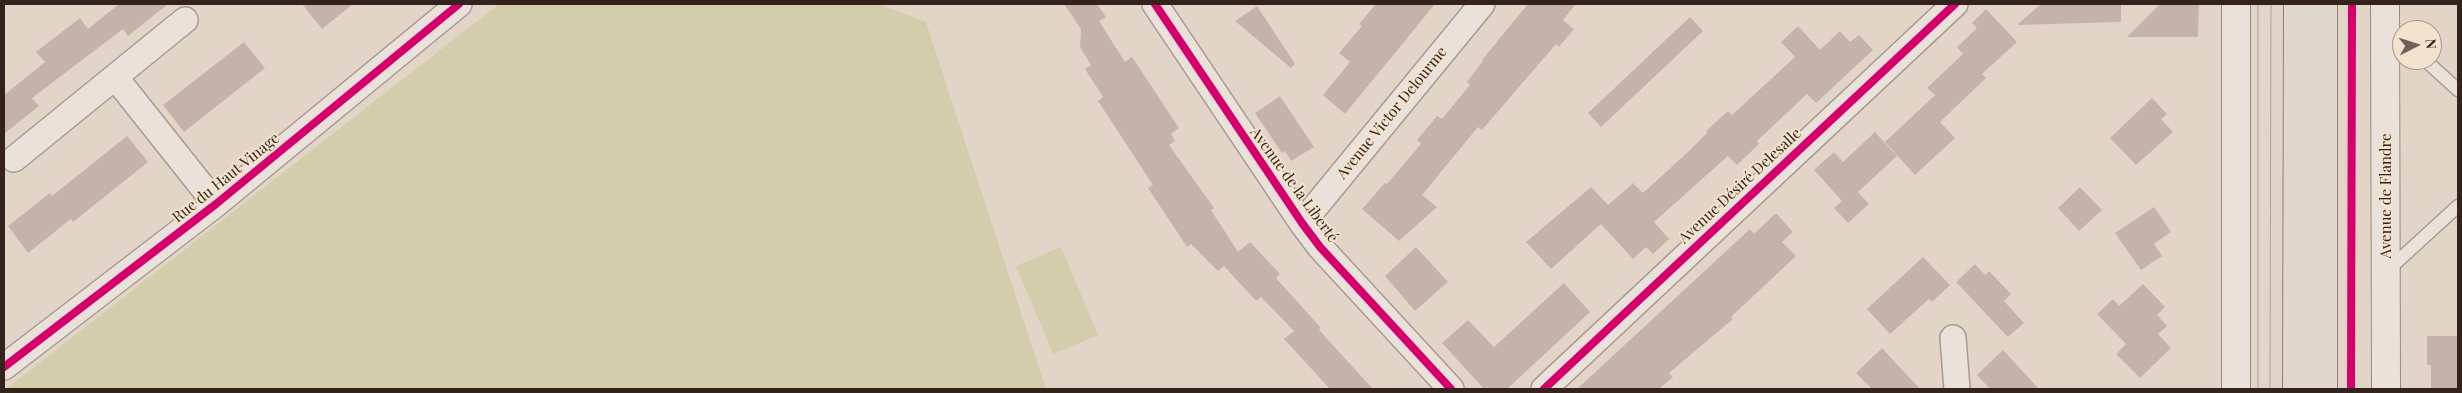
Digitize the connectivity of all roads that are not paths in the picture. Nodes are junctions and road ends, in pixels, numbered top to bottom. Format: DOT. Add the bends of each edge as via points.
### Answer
graph roads {
  1 [pos="460,4"];
  2 [pos="1155,4"];
  3 [pos="1482,4"];
  4 [pos="1955,4"];
  5 [pos="2236,4"];
  6 [pos="2298,4"];
  7 [pos="2323,4"];
  8 [pos="186,20"];
  9 [pos="2389,20"];
  10 [pos="2436,70"];
  11 [pos="115,77"];
  12 [pos="2458,90"];
  13 [pos="14,159"];
  14 [pos="216,204"];
  15 [pos="2458,206"];
  16 [pos="1302,223"];
  17 [pos="2386,272"];
  18 [pos="1953,338"];
  19 [pos="4,367"];
  20 [pos="1451,389"];
  21 [pos="1544,389"];
  22 [pos="1957,389"];
  23 [pos="2236,389"];
  24 [pos="2297,389"];
  25 [pos="2323,389"];
  26 [pos="2386,389"];
  1 -- 14 [label="street, Rue du Haut Vinage"];
  2 -- 16 [label="street, Avenue de la Liberté"];
  3 -- 16 [label="street, Avenue Victor Delourme"];
  4 -- 21 [label="street, Avenue Désiré Delesalle"];
  5 -- 23 [label="street"];
  6 -- 24 [label="main road"];
  7 -- 25 [label="main road"];
  8 -- 11 [label="street"];
  9 -- 17 [label="street, Avenue de Flandre"];
  10 -- 12 [label="lane"];
  11 -- 13 [label="street"];
  11 -- 14 [label="street"];
  14 -- 19 [label="street, Rue du Haut Vinage"];
  15 -- 17 [label="lane"];
  16 -- 20 [label="street, Avenue de la Liberté" via="1320,247"];
  17 -- 26 [label="street, Avenue de Flandre"];
  18 -- 22 [label="street"];
}
